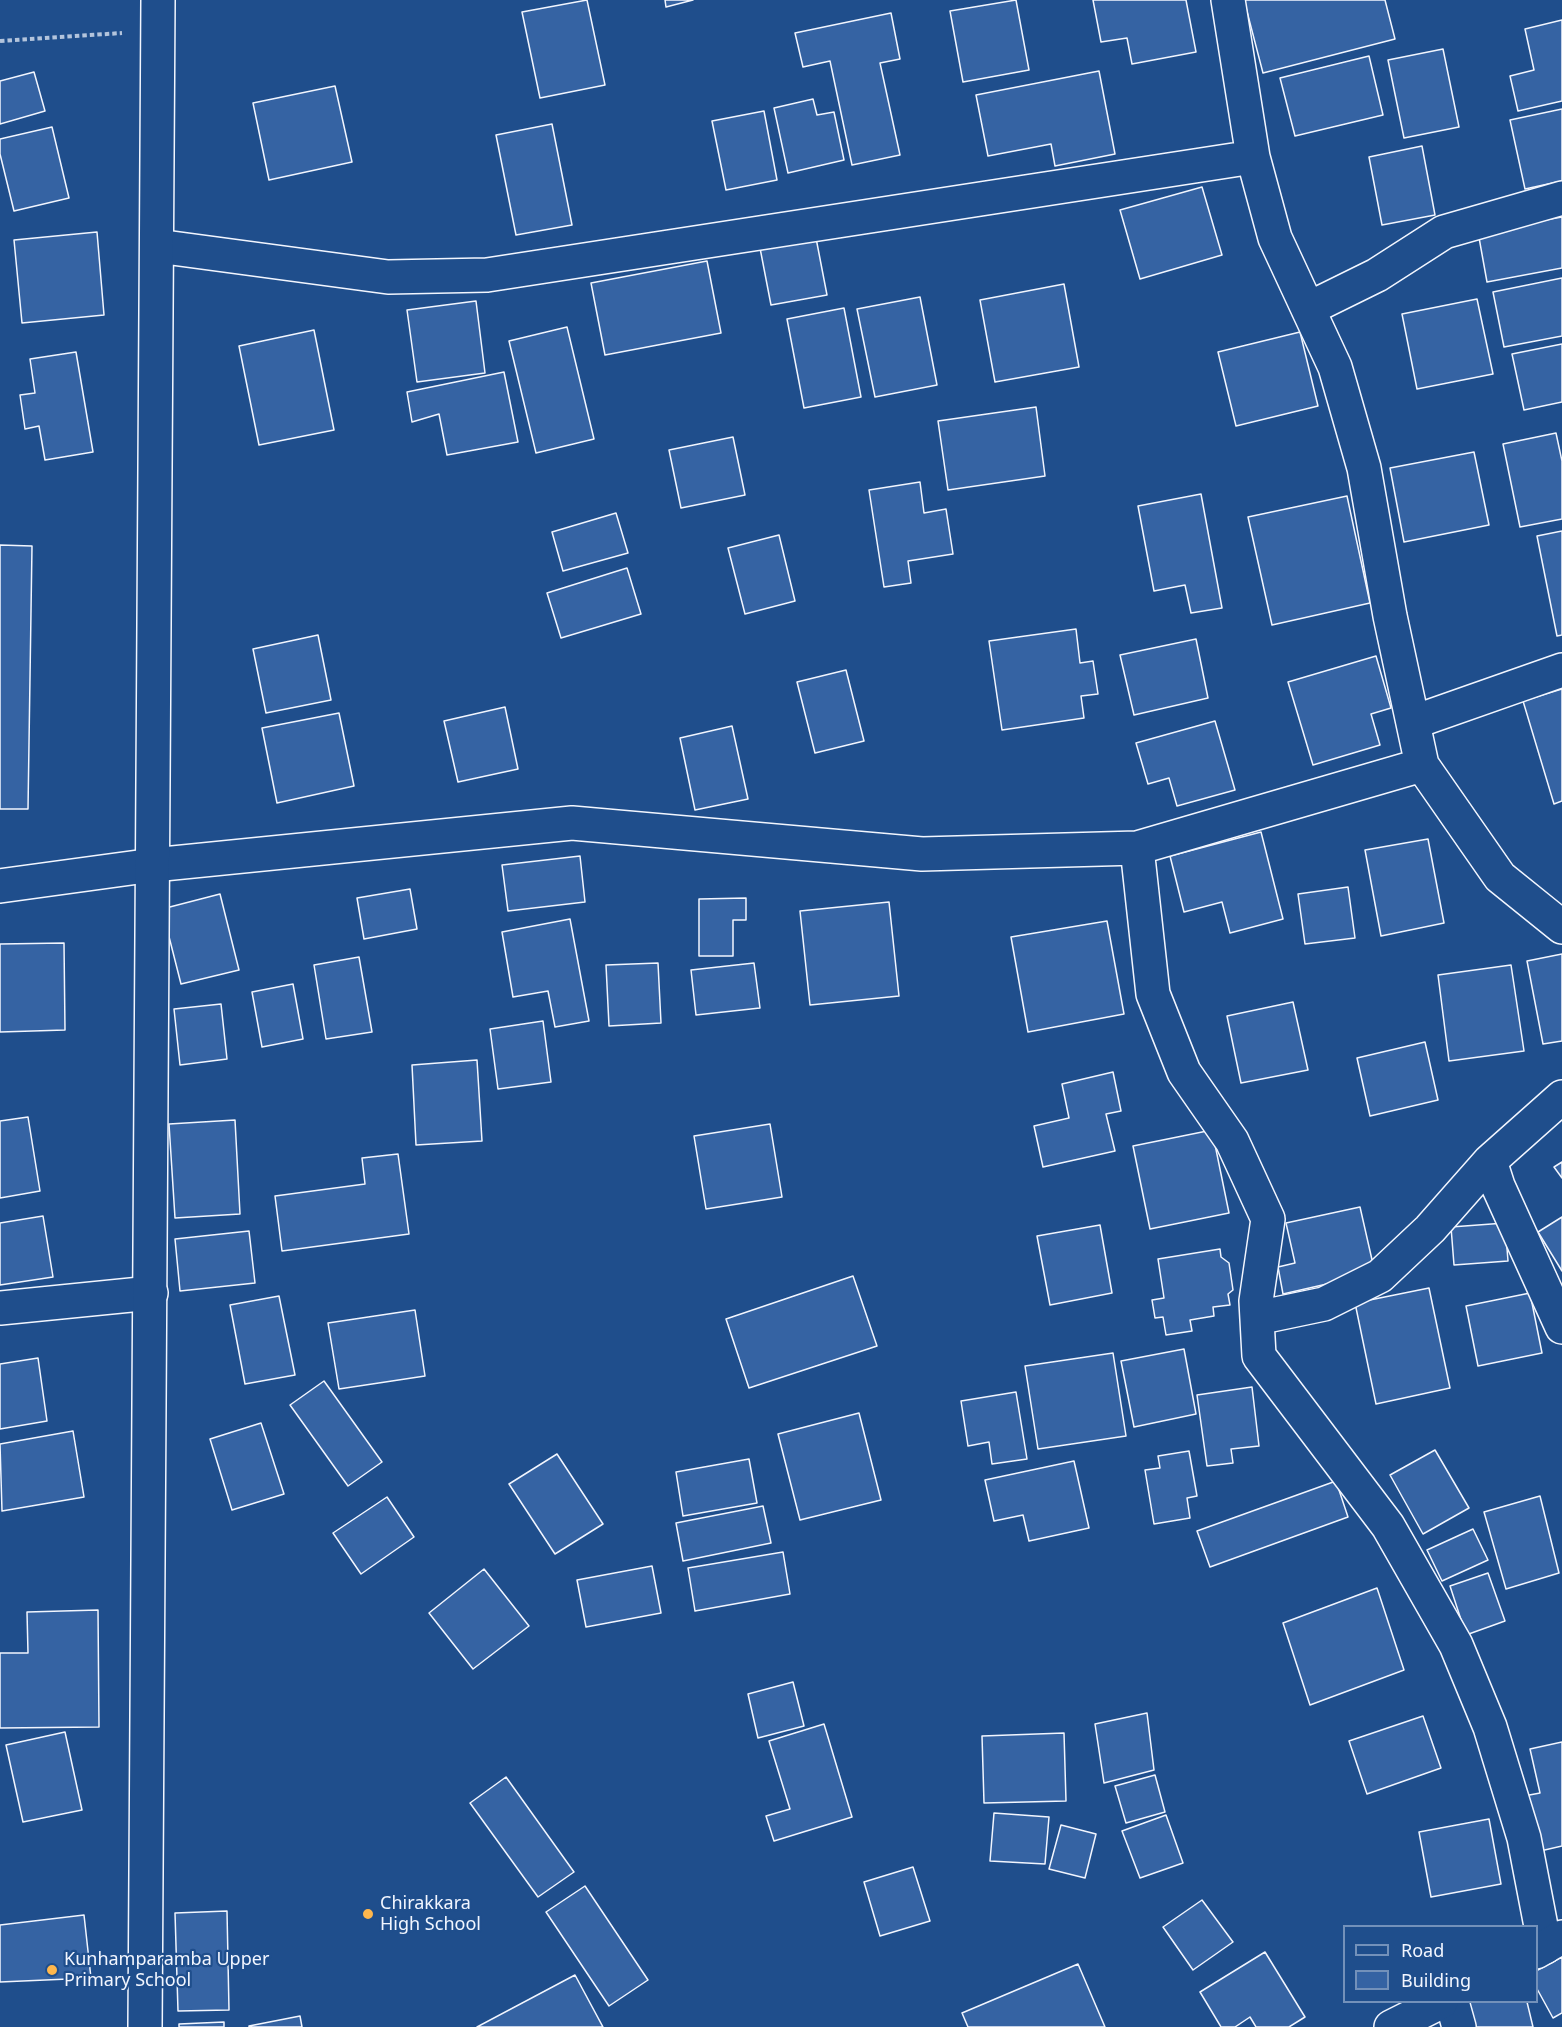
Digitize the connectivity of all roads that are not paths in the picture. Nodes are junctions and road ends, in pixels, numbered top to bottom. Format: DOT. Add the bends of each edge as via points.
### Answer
graph roads {
  1 [pos="1228,0"];
  2 [pos="158,16"];
  3 [pos="1253,157"];
  4 [pos="1562,198"];
  5 [pos="157,246"];
  6 [pos="1308,309"];
  7 [pos="1562,670"];
  8 [pos="1414,726"];
  9 [pos="1422,765"];
  10 [pos="1137,848"];
  11 [pos="153,866"];
  12 [pos="0,886"];
  13 [pos="1562,927"];
  14 [pos="1562,1098"];
  15 [pos="1490,1161"];
  16 [pos="151,1293"];
  17 [pos="0,1308"];
  18 [pos="1257,1318"];
  19 [pos="1562,1327"];
  20 [pos="1548,1945"];
  21 [pos="1437,2003"];
  22 [pos="1453,2003"];
  23 [pos="145,2027"];
  24 [pos="1391,2027"];
  25 [pos="1459,2027"];
  1 -- 3 [label="street"];
  2 -- 5 [label="street"];
  3 -- 5 [label="street" via="487,275 387,277"];
  3 -- 6 [label="street" via="1275,238"];
  4 -- 6 [label="street" via="1444,232 1377,275"];
  5 -- 11 [label="street"];
  6 -- 8 [label="street" via="1335,367 1364,468"];
  7 -- 8 [label="street" via="1414,722"];
  8 -- 9 [label="street"];
  9 -- 10 [label="street"];
  9 -- 13 [label="street" via="1500,877"];
  10 -- 11 [label="street" via="922,854 572,824"];
  10 -- 18 [label="street" via="1153,994 1184,1072 1232,1141 1268,1219"];
  11 -- 12 [label="street"];
  11 -- 16 [label="street"];
  14 -- 15 [label="street"];
  15 -- 18 [label="street" via="1430,1229 1380,1276 1324,1304"];
  15 -- 19 [label="street"];
  16 -- 17 [label="street"];
  16 -- 23 [label="street"];
  18 -- 20 [label="street" via="1259,1356 1388,1526 1456,1645 1490,1727 1524,1838"];
  21 -- 24 [label="street"];
  22 -- 25 [label="street"];
}
